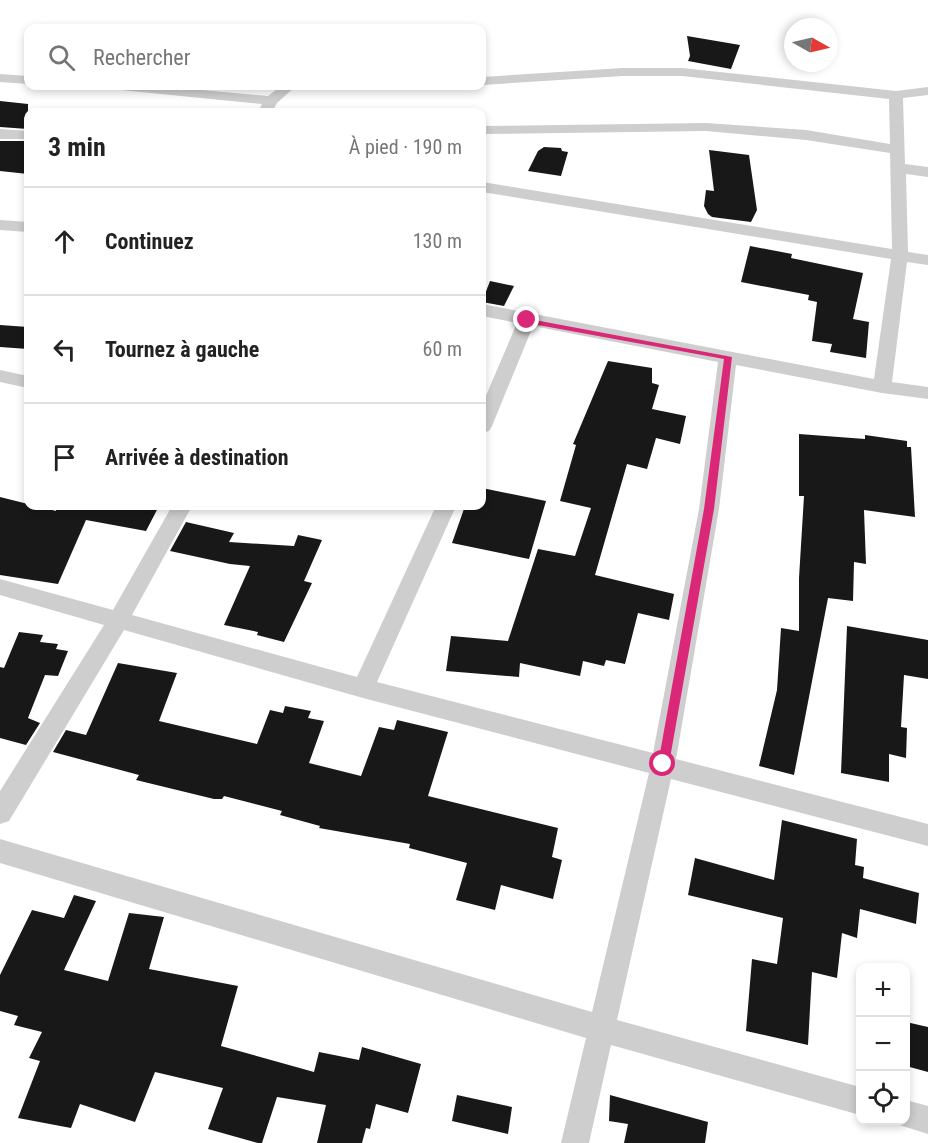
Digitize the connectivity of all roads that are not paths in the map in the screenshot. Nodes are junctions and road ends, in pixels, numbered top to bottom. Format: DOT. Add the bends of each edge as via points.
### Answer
graph roads {
  1 [pos="0,78"];
  2 [pos="24,80"];
  3 [pos="486,81"];
  4 [pos="149,90"];
  5 [pos="285,90"];
  6 [pos="928,91"];
  7 [pos="896,95"];
  8 [pos="268,107"];
  9 [pos="486,130"];
  10 [pos="0,134"];
  11 [pos="24,135"];
  12 [pos="897,150"];
  13 [pos="897,168"];
  14 [pos="928,172"];
  15 [pos="486,188"];
  16 [pos="0,225"];
  17 [pos="24,227"];
  18 [pos="900,255"];
  19 [pos="928,260"];
  20 [pos="486,311"];
  21 [pos="527,320"];
  22 [pos="728,357"];
  23 [pos="0,376"];
  24 [pos="24,381"];
  25 [pos="882,387"];
  26 [pos="928,393"];
  27 [pos="486,417"];
  28 [pos="180,510"];
  29 [pos="444,510"];
  30 [pos="0,587"];
  31 [pos="119,619"];
  32 [pos="363,688"];
  33 [pos="663,764"];
  34 [pos="0,813"];
  35 [pos="928,835"];
  36 [pos="0,851"];
  37 [pos="602,1029"];
  38 [pos="856,1100"];
  39 [pos="910,1115"];
  40 [pos="928,1120"];
  41 [pos="575,1143"];
  1 -- 2 [label="street"];
  3 -- 7 [label="street" via="682,72"];
  4 -- 8 [label="street"];
  5 -- 8 [label="street"];
  6 -- 7 [label="street"];
  7 -- 12 [label="street"];
  9 -- 12 [label="street" via="706,127 806,135"];
  10 -- 11 [label="street"];
  12 -- 13 [label="street"];
  13 -- 14 [label="street"];
  13 -- 18 [label="street"];
  15 -- 18 [label="street"];
  16 -- 17 [label="street"];
  18 -- 19 [label="street"];
  18 -- 25 [label="street"];
  20 -- 21 [label="street"];
  21 -- 22 [label="street"];
  21 -- 27 [label="street"];
  22 -- 25 [label="street"];
  22 -- 33 [label="street" via="709,509"];
  23 -- 24 [label="street"];
  25 -- 26 [label="street"];
  28 -- 31 [label="street"];
  29 -- 32 [label="street"];
  30 -- 31 [label="street"];
  31 -- 32 [label="street"];
  31 -- 34 [label="street"];
  32 -- 33 [label="street"];
  33 -- 35 [label="street"];
  33 -- 37 [label="street"];
  36 -- 37 [label="street"];
  37 -- 38 [label="street"];
  37 -- 41 [label="street"];
  39 -- 40 [label="street"];
}
